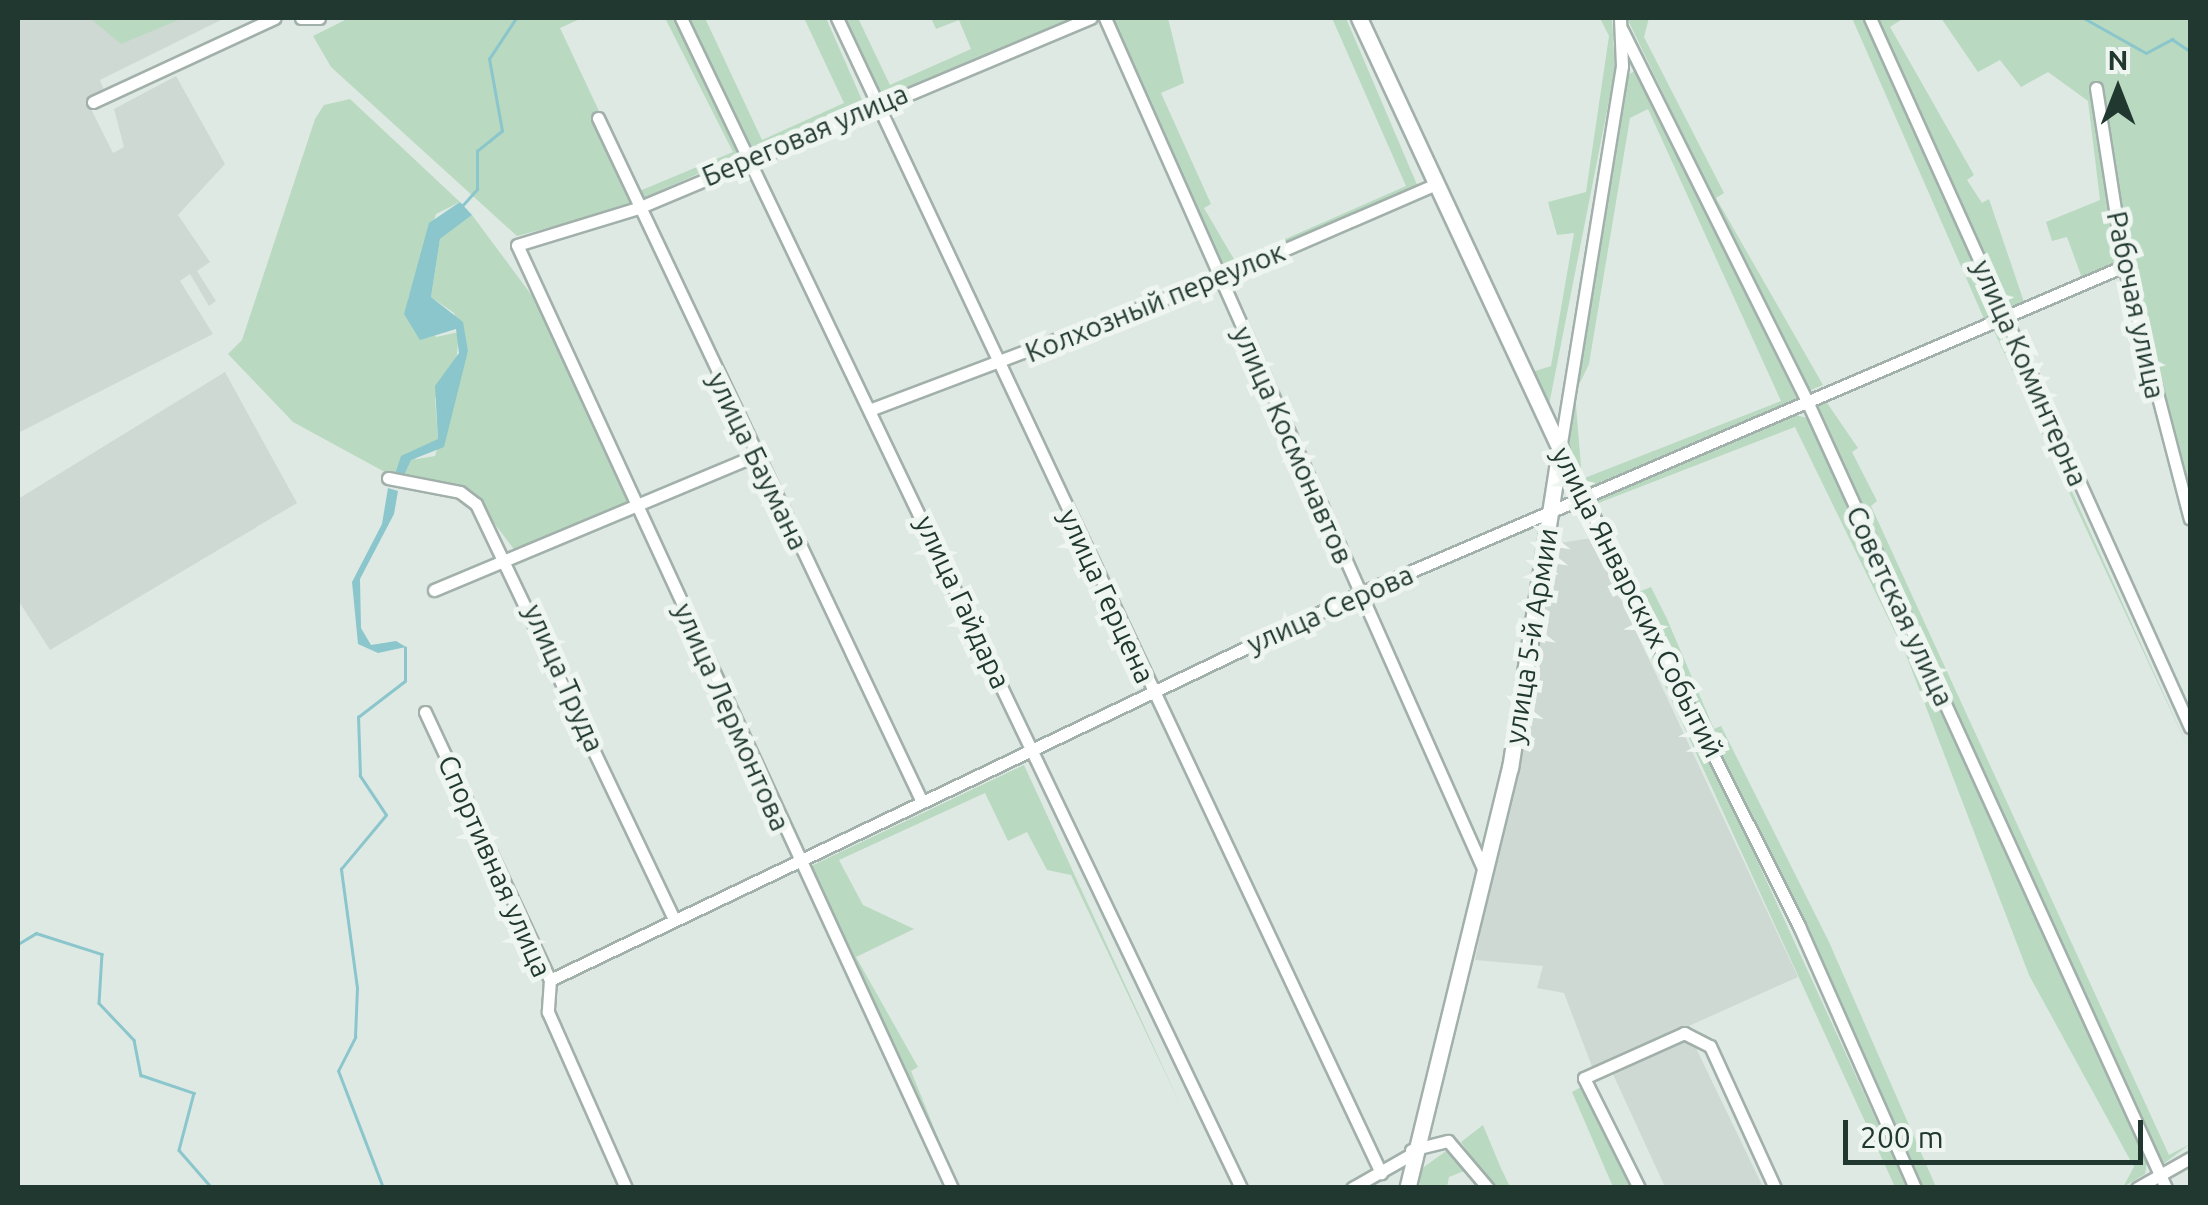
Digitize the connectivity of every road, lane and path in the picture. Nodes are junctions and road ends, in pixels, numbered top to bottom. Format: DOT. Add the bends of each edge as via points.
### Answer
graph roads {
  1 [pos="274,18"];
  2 [pos="300,18"];
  3 [pos="318,18"];
  4 [pos="681,18"];
  5 [pos="837,18"];
  6 [pos="1091,18"];
  7 [pos="1106,18"];
  8 [pos="1359,18"];
  9 [pos="1870,18"];
  10 [pos="1621,24"];
  11 [pos="2096,88"];
  12 [pos="93,102"];
  13 [pos="877,102"];
  14 [pos="598,118"];
  15 [pos="751,156"];
  16 [pos="1434,185"];
  17 [pos="638,208"];
  18 [pos="517,245"];
  19 [pos="2124,266"];
  20 [pos="1220,278"];
  21 [pos="2005,314"];
  22 [pos="998,366"];
  23 [pos="1806,399"];
  24 [pos="872,410"];
  25 [pos="1560,449"];
  26 [pos="756,455"];
  27 [pos="388,478"];
  28 [pos="1583,498"];
  29 [pos="639,506"];
  30 [pos="1550,514"];
  31 [pos="2190,519"];
  32 [pos="510,560"];
  33 [pos="434,590"];
  34 [pos="1358,594"];
  35 [pos="1152,692"];
  36 [pos="424,712"];
  37 [pos="2190,727"];
  38 [pos="1032,750"];
  39 [pos="922,802"];
  40 [pos="797,863"];
  41 [pos="1484,871"];
  42 [pos="674,920"];
  43 [pos="550,980"];
  44 [pos="1411,1153"];
  45 [pos="2190,1158"];
  46 [pos="1382,1173"];
  47 [pos="2160,1175"];
  48 [pos="626,1188"];
  49 [pos="952,1188"];
  50 [pos="1241,1188"];
  51 [pos="1352,1188"];
  52 [pos="1407,1188"];
  53 [pos="1488,1188"];
  54 [pos="1639,1188"];
  55 [pos="1775,1188"];
  56 [pos="1915,1188"];
  57 [pos="2137,1188"];
  58 [pos="2166,1188"];
  1 -- 12 [label="street"];
  2 -- 3 [label="street"];
  4 -- 15 [label="street, улица Гайдара"];
  5 -- 13 [label="street, улица Герцена"];
  6 -- 13 [label="street, Береговая улица"];
  7 -- 20 [label="street, улица Космонавтов"];
  8 -- 16 [label="street, улица Январских Событий"];
  9 -- 21 [label="street, улица Коминтерна"];
  10 -- 23 [label="street, Советская улица"];
  10 -- 25 [label="street, улица 5-й Армии"];
  11 -- 19 [label="street, Рабочая улица"];
  13 -- 15 [label="street, Береговая улица"];
  13 -- 22 [label="street, улица Герцена"];
  14 -- 17 [label="street, улица Баумана"];
  15 -- 17 [label="street, Береговая улица"];
  15 -- 24 [label="street, улица Гайдара"];
  16 -- 20 [label="street, Колхозный переулок"];
  16 -- 25 [label="street, улица Январских Событий"];
  17 -- 18 [label="street, Береговая улица"];
  17 -- 26 [label="street, улица Баумана"];
  18 -- 29 [label="street, улица Лермонтова"];
  19 -- 21 [label="street, улица Серова"];
  19 -- 31 [label="street, Рабочая улица"];
  20 -- 22 [label="street, Колхозный переулок"];
  20 -- 34 [label="street, улица Космонавтов"];
  21 -- 23 [label="street, улица Серова"];
  21 -- 37 [label="street, улица Коминтерна"];
  22 -- 24 [label="street, Колхозный переулок"];
  22 -- 35 [label="street, улица Герцена"];
  23 -- 28 [label="street, улица Серова"];
  23 -- 47 [label="street, Советская улица"];
  24 -- 38 [label="street, улица Гайдара"];
  25 -- 28 [label="street, улица Январских Событий"];
  25 -- 30 [label="street, улица 5-й Армии"];
  26 -- 29 [label="street"];
  26 -- 39 [label="street, улица Баумана"];
  27 -- 32 [label="street, улица Труда" via="476,504"];
  28 -- 30 [label="street, улица Серова"];
  28 -- 56 [label="street, улица Январских Событий" via="1799,926"];
  29 -- 32 [label="street"];
  29 -- 40 [label="street, улица Лермонтова"];
  30 -- 34 [label="street, улица Серова"];
  30 -- 41 [label="street, улица 5-й Армии"];
  32 -- 33 [label="street"];
  32 -- 42 [label="street, улица Труда"];
  34 -- 35 [label="street, улица Серова"];
  34 -- 41 [label="street, улица Космонавтов"];
  35 -- 38 [label="street, улица Серова"];
  35 -- 46 [label="street, улица Герцена"];
  36 -- 43 [label="street, Спортивная улица"];
  38 -- 39 [label="street, улица Серова"];
  38 -- 50 [label="street, улица Гайдара"];
  39 -- 40 [label="street, улица Серова"];
  40 -- 42 [label="street, улица Серова"];
  40 -- 49 [label="street, улица Лермонтова"];
  41 -- 44 [label="street, улица 5-й Армии"];
  42 -- 43 [label="street, улица Серова"];
  43 -- 48 [label="street, Спортивная улица" via="548,1012"];
  44 -- 46 [label="street"];
  44 -- 52 [label="street, улица 5-й Армии"];
  44 -- 53 [label="street" via="1448,1141"];
  45 -- 47 [label="street"];
  46 -- 51 [label="street"];
  47 -- 57 [label="street"];
  47 -- 58 [label="street, Советская улица"];
  54 -- 55 [label="street" via="1584,1078 1684,1033 1699,1036"];
}
